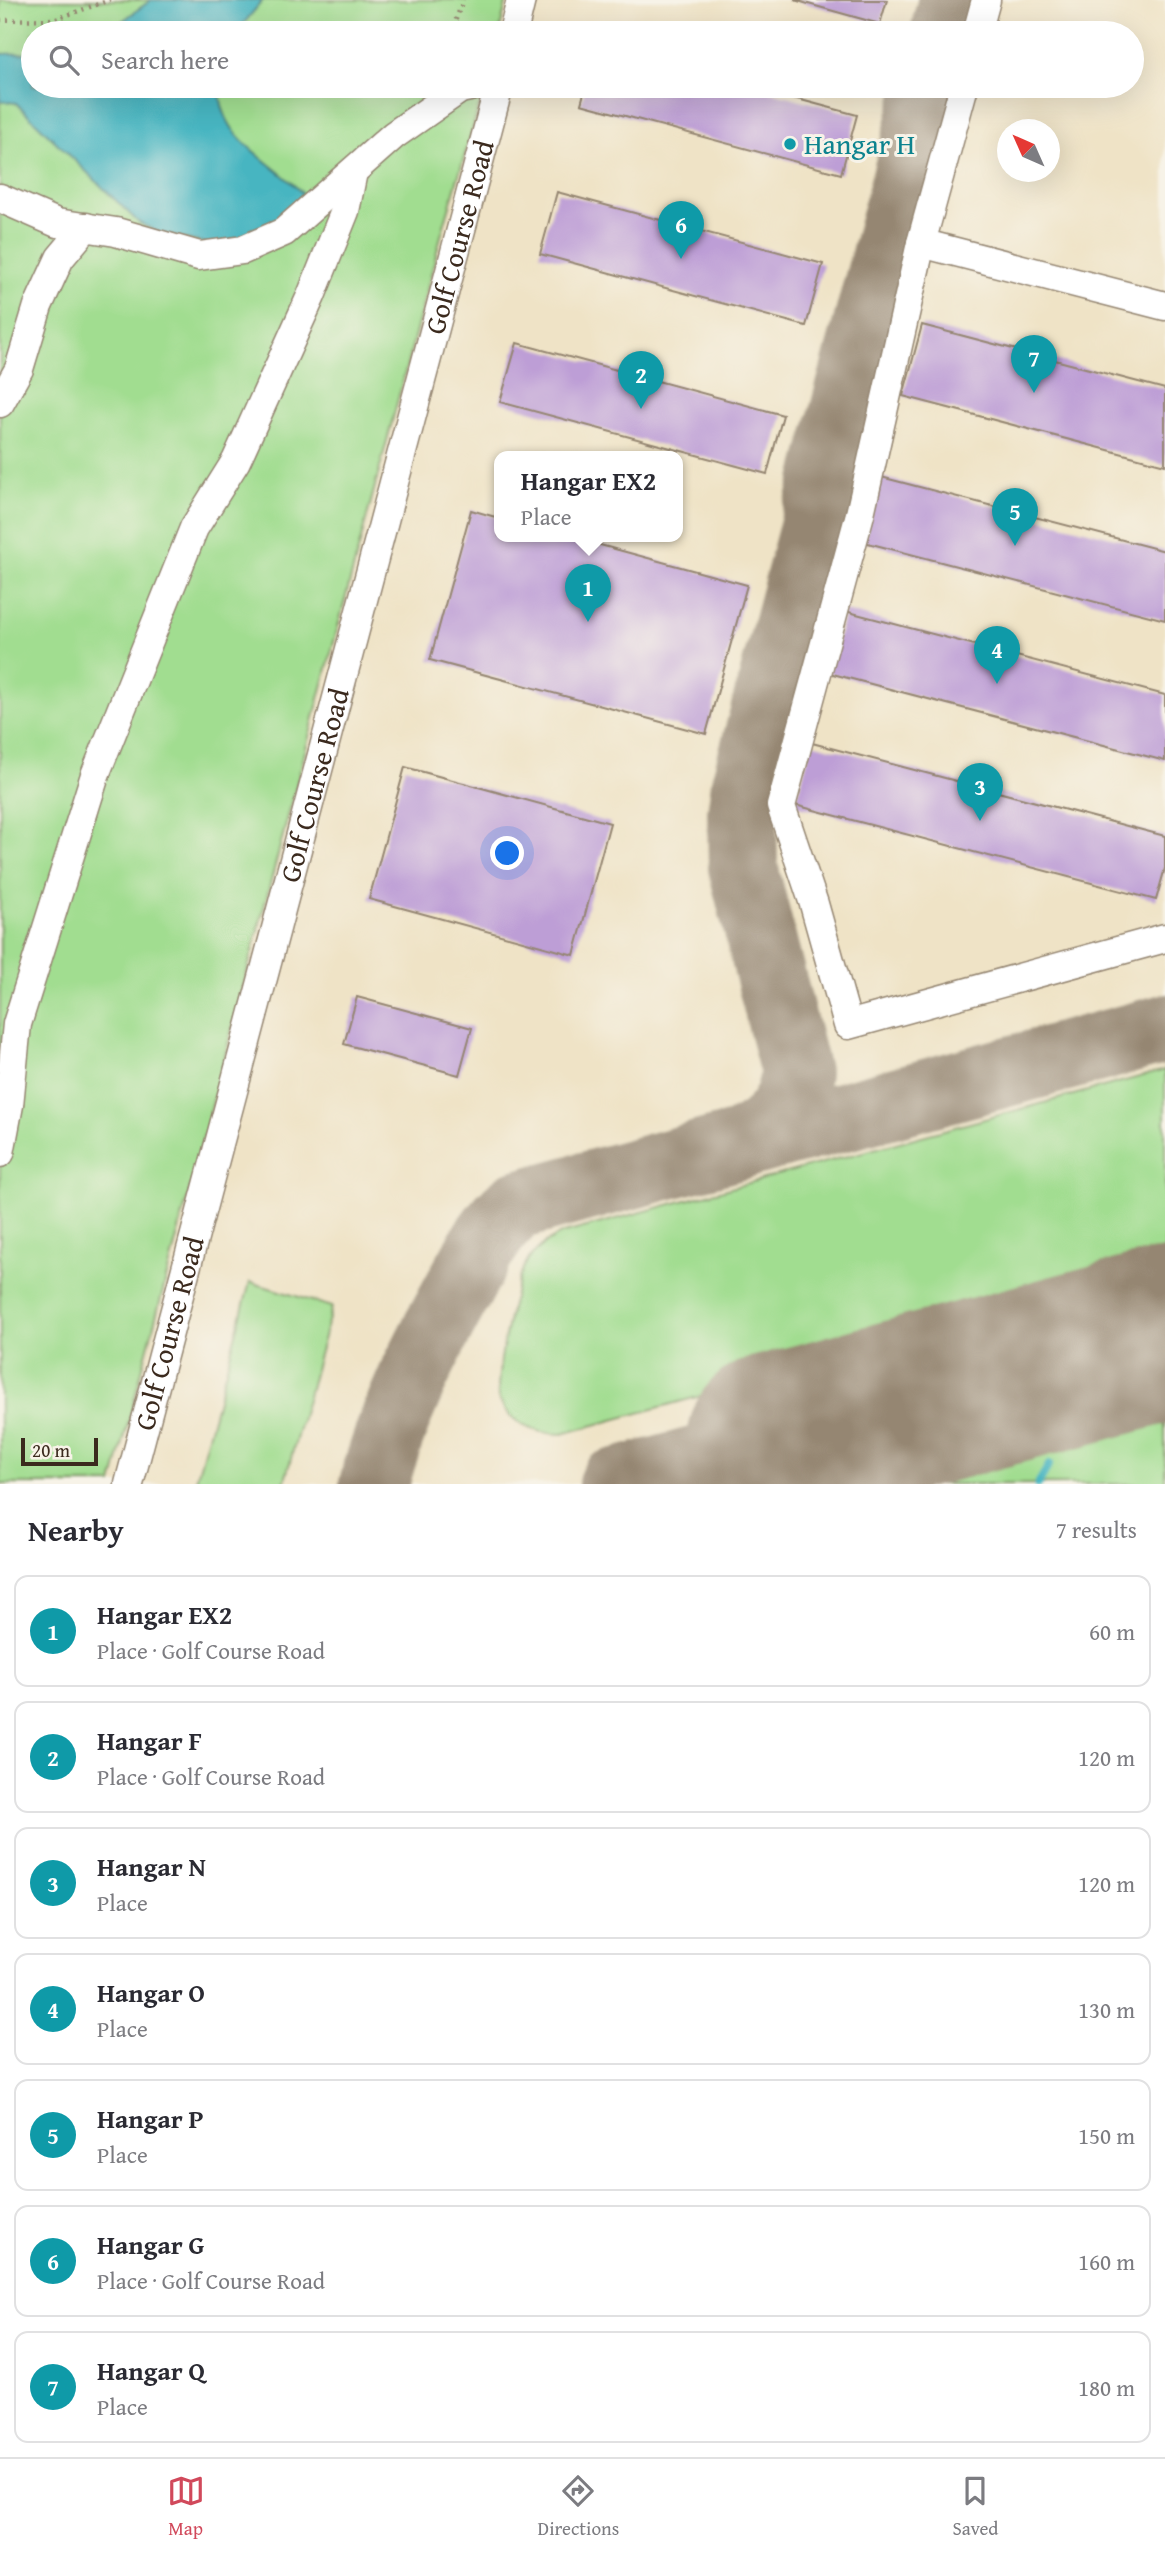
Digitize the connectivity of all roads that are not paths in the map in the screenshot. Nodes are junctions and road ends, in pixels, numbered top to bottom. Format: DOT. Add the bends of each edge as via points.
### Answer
graph roads {
  1 [pos="521,0"];
  2 [pos="986,0"];
  3 [pos="516,21"];
  4 [pos="981,21"];
  5 [pos="447,98"];
  6 [pos="496,98"];
  7 [pos="961,98"];
  8 [pos="353,172"];
  9 [pos="0,198"];
  10 [pos="86,228"];
  11 [pos="921,243"];
  12 [pos="1165,306"];
  13 [pos="0,402"];
  14 [pos="1165,938"];
  15 [pos="0,1153"];
  16 [pos="129,1484"];
  1 -- 3 [label="street"];
  2 -- 4 [label="street"];
  5 -- 8 [label="street"];
  6 -- 16 [label="street, Golf Course Road"];
  7 -- 11 [label="street"];
  8 -- 10 [label="street" via="284,232 243,250 199,256"];
  8 -- 15 [label="street" via="345,211 311,296 236,461 194,528 95,775 17,1024"];
  9 -- 10 [label="street" via="57,223"];
  10 -- 13 [label="street" via="61,258 38,306 19,369"];
  11 -- 12 [label="street"];
  11 -- 14 [label="street" via="860,514 781,806 848,1025"];
}
